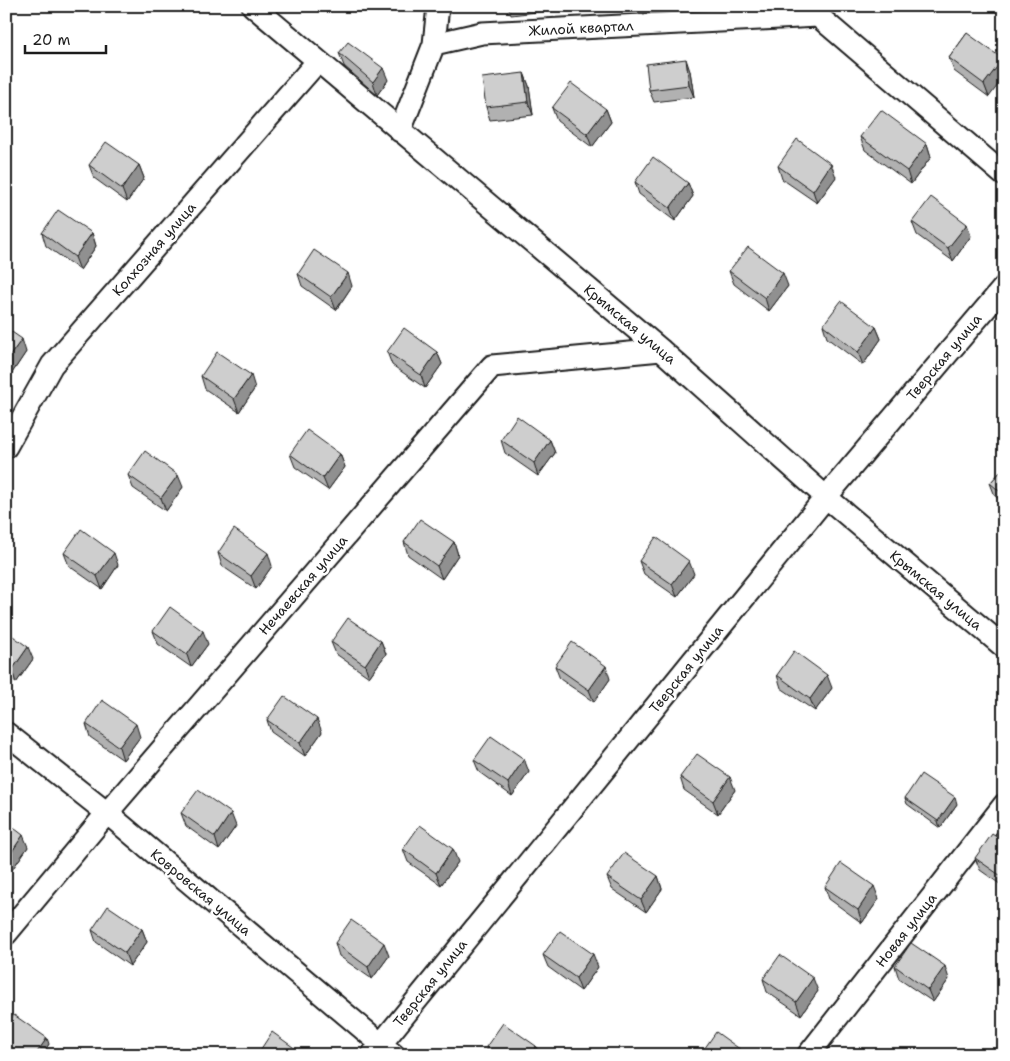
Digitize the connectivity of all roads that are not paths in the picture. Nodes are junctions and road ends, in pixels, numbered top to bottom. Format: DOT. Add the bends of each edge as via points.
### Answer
graph roads {
  1 [pos="253,6"];
  2 [pos="438,6"];
  3 [pos="818,11"];
  4 [pos="434,44"];
  5 [pos="318,62"];
  6 [pos="400,131"];
  7 [pos="1004,175"];
  8 [pos="1004,287"];
  9 [pos="661,350"];
  10 [pos="6,447"];
  11 [pos="826,497"];
  12 [pos="1004,647"];
  13 [pos="6,733"];
  14 [pos="1004,805"];
  15 [pos="107,813"];
  16 [pos="6,934"];
  17 [pos="382,1051"];
  18 [pos="808,1055"];
  1 -- 5 [label="street, Крымская улица"];
  2 -- 4 [label="street"];
  3 -- 4 [label="street, Жилой квартал" via="482,33"];
  3 -- 7 [label="street, Жилой квартал"];
  4 -- 6 [label="street"];
  5 -- 6 [label="street, Крымская улица"];
  5 -- 10 [label="street, Колхозная улица" via="52,364"];
  6 -- 9 [label="street, Крымская улица"];
  8 -- 11 [label="street, Тверская улица"];
  9 -- 11 [label="street, Крымская улица"];
  9 -- 15 [label="street, Нечаевская улица" via="492,366"];
  11 -- 12 [label="street, Крымская улица"];
  11 -- 17 [label="street, Тверская улица"];
  13 -- 15 [label="street, Ковровская улица"];
  14 -- 18 [label="street, Новая улица"];
  15 -- 16 [label="street, Нечаевская улица"];
  15 -- 17 [label="street, Ковровская улица"];
}
